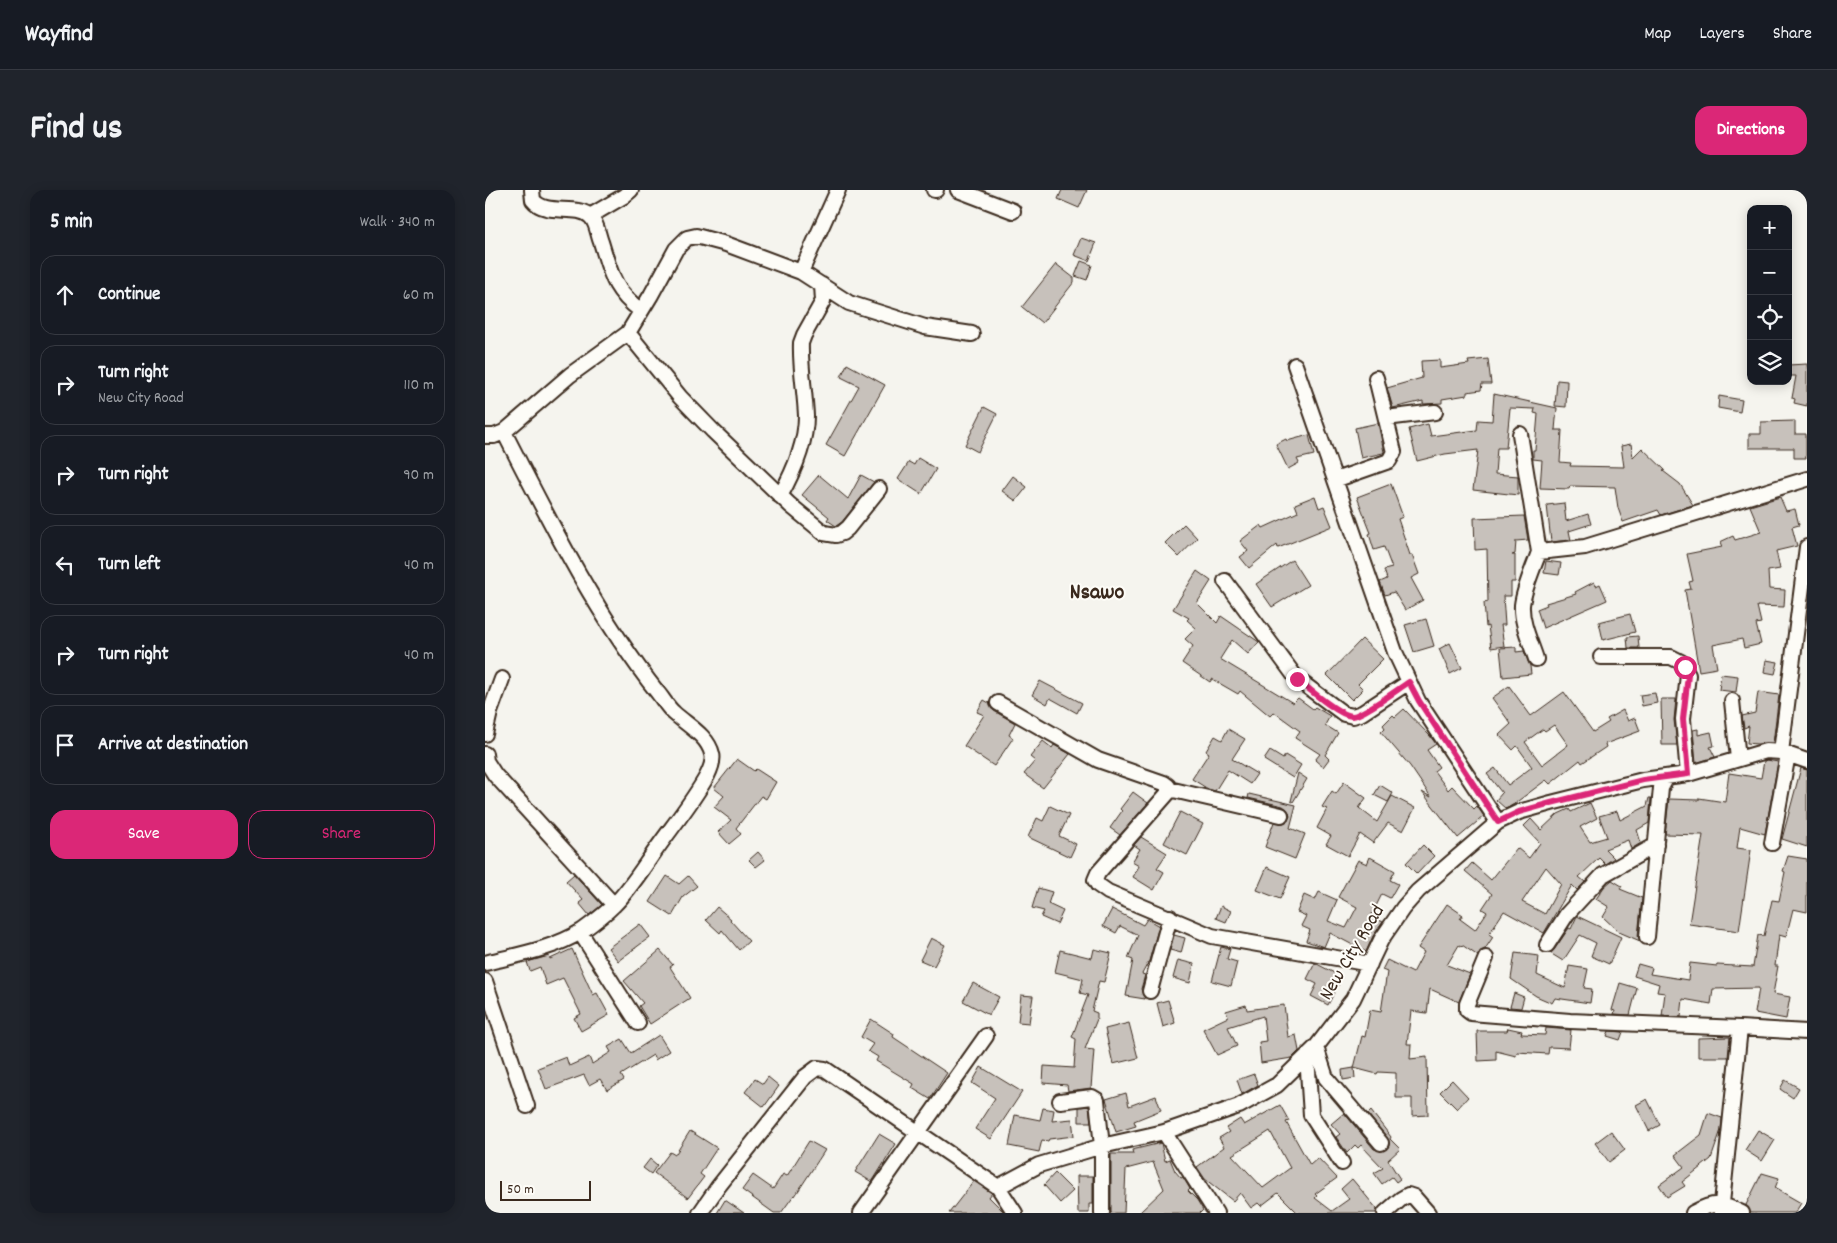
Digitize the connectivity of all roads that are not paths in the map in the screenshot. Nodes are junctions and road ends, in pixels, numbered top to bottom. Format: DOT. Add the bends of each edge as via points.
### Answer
graph roads {
  1 [pos="531,190"];
  2 [pos="631,190"];
  3 [pos="838,190"];
  4 [pos="958,190"];
  5 [pos="1013,211"];
  6 [pos="590,216"];
  7 [pos="801,272"];
  8 [pos="822,285"];
  9 [pos="641,311"];
  10 [pos="628,333"];
  11 [pos="972,334"];
  12 [pos="1295,365"];
  13 [pos="1376,378"];
  14 [pos="1435,412"];
  15 [pos="1386,418"];
  16 [pos="504,432"];
  17 [pos="1520,434"];
  18 [pos="485,436"];
  19 [pos="1807,479"];
  20 [pos="1335,480"];
  21 [pos="879,490"];
  22 [pos="780,496"];
  23 [pos="1807,547"];
  24 [pos="1539,552"];
  25 [pos="1225,581"];
  26 [pos="1601,657"];
  27 [pos="1536,659"];
  28 [pos="502,679"];
  29 [pos="1409,682"];
  30 [pos="1732,701"];
  31 [pos="998,703"];
  32 [pos="485,734"];
  33 [pos="1785,753"];
  34 [pos="485,754"];
  35 [pos="1738,759"];
  36 [pos="1807,761"];
  37 [pos="1688,774"];
  38 [pos="1667,777"];
  39 [pos="1169,789"];
  40 [pos="1281,815"];
  41 [pos="1498,822"];
  42 [pos="1772,843"];
  43 [pos="1656,845"];
  44 [pos="614,905"];
  45 [pos="1170,917"];
  46 [pos="580,932"];
  47 [pos="1647,937"];
  48 [pos="1547,945"];
  49 [pos="1486,958"];
  50 [pos="485,963"];
  51 [pos="1370,964"];
  52 [pos="485,981"];
  53 [pos="1150,991"];
  54 [pos="638,1023"];
  55 [pos="1740,1028"];
  56 [pos="1807,1032"];
  57 [pos="985,1036"];
  58 [pos="1312,1052"];
  59 [pos="1060,1101"];
  60 [pos="527,1106"];
  61 [pos="1164,1132"];
  62 [pos="919,1133"];
  63 [pos="1381,1143"];
  64 [pos="1102,1146"];
  65 [pos="1342,1163"];
  66 [pos="998,1187"];
  67 [pos="1722,1209"];
  68 [pos="700,1213"];
  69 [pos="861,1213"];
  70 [pos="1015,1213"];
  71 [pos="1102,1213"];
  72 [pos="1216,1213"];
  73 [pos="1385,1213"];
  74 [pos="1428,1213"];
  75 [pos="1693,1213"];
  76 [pos="1742,1213"];
  1 -- 6 [label="street" via="533,200 541,208"];
  2 -- 6 [label="street"];
  3 -- 7 [label="street"];
  4 -- 5 [label="street"];
  6 -- 9 [label="street" via="618,290"];
  7 -- 8 [label="street"];
  7 -- 9 [label="street" via="726,244 691,237 676,249"];
  8 -- 11 [label="street" via="849,303 893,318"];
  8 -- 22 [label="street" via="823,301 801,343 804,430 797,460"];
  9 -- 10 [label="street"];
  10 -- 16 [label="street" via="570,375"];
  10 -- 22 [label="street" via="680,397"];
  12 -- 20 [label="street"];
  13 -- 15 [label="street"];
  14 -- 15 [label="street"];
  15 -- 20 [label="street" via="1394,452 1389,461"];
  16 -- 18 [label="street"];
  16 -- 44 [label="street" via="589,592 653,687 673,713 692,727 712,752 707,775 691,801"];
  17 -- 24 [label="street"];
  19 -- 24 [label="street" via="1585,547"];
  20 -- 29 [label="street" via="1395,652"];
  21 -- 22 [label="street" via="848,528 836,535 824,533"];
  23 -- 33 [label="street"];
  24 -- 27 [label="street" via="1522,606"];
  25 -- 29 [label="street" via="1297,679 1344,714 1362,713"];
  26 -- 37 [label="street" via="1671,657 1685,667 1688,675 1683,719"];
  28 -- 32 [label="street"];
  29 -- 41 [label="street"];
  30 -- 35 [label="street"];
  31 -- 39 [label="street" via="1089,756 1164,783"];
  33 -- 35 [label="street, New City Road" via="1766,751"];
  33 -- 36 [label="street, New City Road"];
  33 -- 42 [label="street"];
  34 -- 44 [label="street" via="495,775"];
  35 -- 37 [label="street, New City Road"];
  37 -- 38 [label="street, New City Road"];
  38 -- 41 [label="street, New City Road" via="1551,803"];
  38 -- 43 [label="street" via="1661,788"];
  39 -- 40 [label="street"];
  39 -- 45 [label="street" via="1095,880 1107,892"];
  41 -- 51 [label="street, New City Road" via="1408,903 1381,940"];
  43 -- 47 [label="street"];
  43 -- 48 [label="street" via="1603,875 1567,914"];
  44 -- 46 [label="street"];
  45 -- 51 [label="street" via="1212,936"];
  45 -- 53 [label="street"];
  46 -- 50 [label="street" via="534,952"];
  46 -- 54 [label="street"];
  49 -- 55 [label="street" via="1467,1004 1471,1013"];
  51 -- 58 [label="street, New City Road" via="1353,999"];
  52 -- 60 [label="street"];
  55 -- 56 [label="street"];
  55 -- 67 [label="street"];
  57 -- 62 [label="street"];
  58 -- 61 [label="street, New City Road" via="1277,1085 1239,1106"];
  58 -- 63 [label="street" via="1326,1078"];
  58 -- 65 [label="street" via="1311,1115"];
  59 -- 64 [label="street" via="1092,1097 1097,1100"];
  61 -- 64 [label="street, New City Road"];
  61 -- 72 [label="street"];
  62 -- 66 [label="street"];
  62 -- 68 [label="street" via="825,1069 817,1068 805,1077"];
  62 -- 69 [label="street"];
  64 -- 66 [label="street, New City Road" via="1039,1165"];
  64 -- 71 [label="street"];
  66 -- 70 [label="street"];
  67 -- 75 [label="street" via="1706,1206"];
  67 -- 76 [label="street"];
  73 -- 74 [label="street" via="1408,1195 1414,1197"];
}
